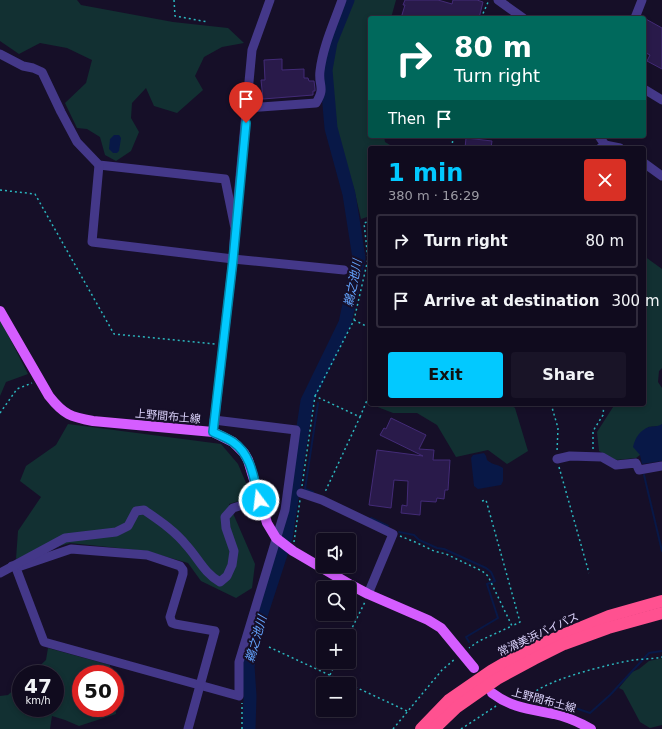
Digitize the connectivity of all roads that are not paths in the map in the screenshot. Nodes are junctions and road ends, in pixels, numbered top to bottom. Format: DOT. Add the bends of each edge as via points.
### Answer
graph roads {
  1 [pos="270,0"];
  2 [pos="342,0"];
  3 [pos="498,0"];
  4 [pos="642,0"];
  5 [pos="520,16"];
  6 [pos="636,16"];
  7 [pos="0,54"];
  8 [pos="646,90"];
  9 [pos="662,100"];
  10 [pos="248,108"];
  11 [pos="99,165"];
  12 [pos="646,165"];
  13 [pos="662,176"];
  14 [pos="235,228"];
  15 [pos="233,260"];
  16 [pos="344,270"];
  17 [pos="0,311"];
  18 [pos="214,420"];
  19 [pos="213,432"];
  20 [pos="557,456"];
  21 [pos="662,466"];
  22 [pos="301,493"];
  23 [pos="259,500"];
  24 [pos="276,538"];
  25 [pos="14,567"];
  26 [pos="0,573"];
  27 [pos="368,594"];
  28 [pos="662,601"];
  29 [pos="662,613"];
  30 [pos="474,668"];
  31 [pos="200,686"];
  32 [pos="492,693"];
  33 [pos="188,729"];
  34 [pos="421,729"];
  35 [pos="434,729"];
  36 [pos="591,729"];
  1 -- 10 [label="street" via="252,50"];
  2 -- 10 [label="street" via="319,72 322,94 316,103"];
  3 -- 5 [label="street"];
  4 -- 6 [label="street"];
  7 -- 11 [label="street" via="42,72 77,142"];
  8 -- 9 [label="street"];
  10 -- 14 [label="street"];
  11 -- 14 [label="street" via="225,179"];
  11 -- 15 [label="street" via="92,242"];
  12 -- 13 [label="street"];
  14 -- 15 [label="street"];
  15 -- 16 [label="street"];
  15 -- 18 [label="street"];
  17 -- 19 [label="main road, 上野間布土線" via="58,408 74,417 94,421"];
  18 -- 19 [label="street"];
  18 -- 24 [label="street" via="296,430 285,510"];
  19 -- 23 [label="main road, 上野間布土線" via="233,442 244,453"];
  20 -- 21 [label="street" via="602,457 616,465 636,463 639,470"];
  22 -- 27 [label="street" via="322,500 394,534"];
  23 -- 24 [label="main road, 上野間布土線" via="267,524"];
  23 -- 25 [label="street" via="233,508 225,517 234,551 232,565 227,576 220,582 211,577 171,529 144,510 136,511 128,526 116,532 64,538"];
  24 -- 27 [label="main road, 上野間布土線" via="293,551"];
  24 -- 31 [label="street" via="240,662 239,696"];
  25 -- 26 [label="street"];
  25 -- 31 [label="street" via="44,642"];
  25 -- 31 [label="street" via="71,549 147,555 180,566 184,572 171,621 175,624 214,631"];
  27 -- 30 [label="main road, 上野間布土線" via="441,628"];
  28 -- 34 [label="highway, 常滑美浜バイパス" via="609,616 527,650 450,700"];
  29 -- 35 [label="highway, 常滑美浜バイパス" via="608,628 564,644 534,659 497,679 457,707"];
  31 -- 33 [label="street"];
  32 -- 36 [label="main road, 上野間布土線" via="503,701 555,714"];
}
